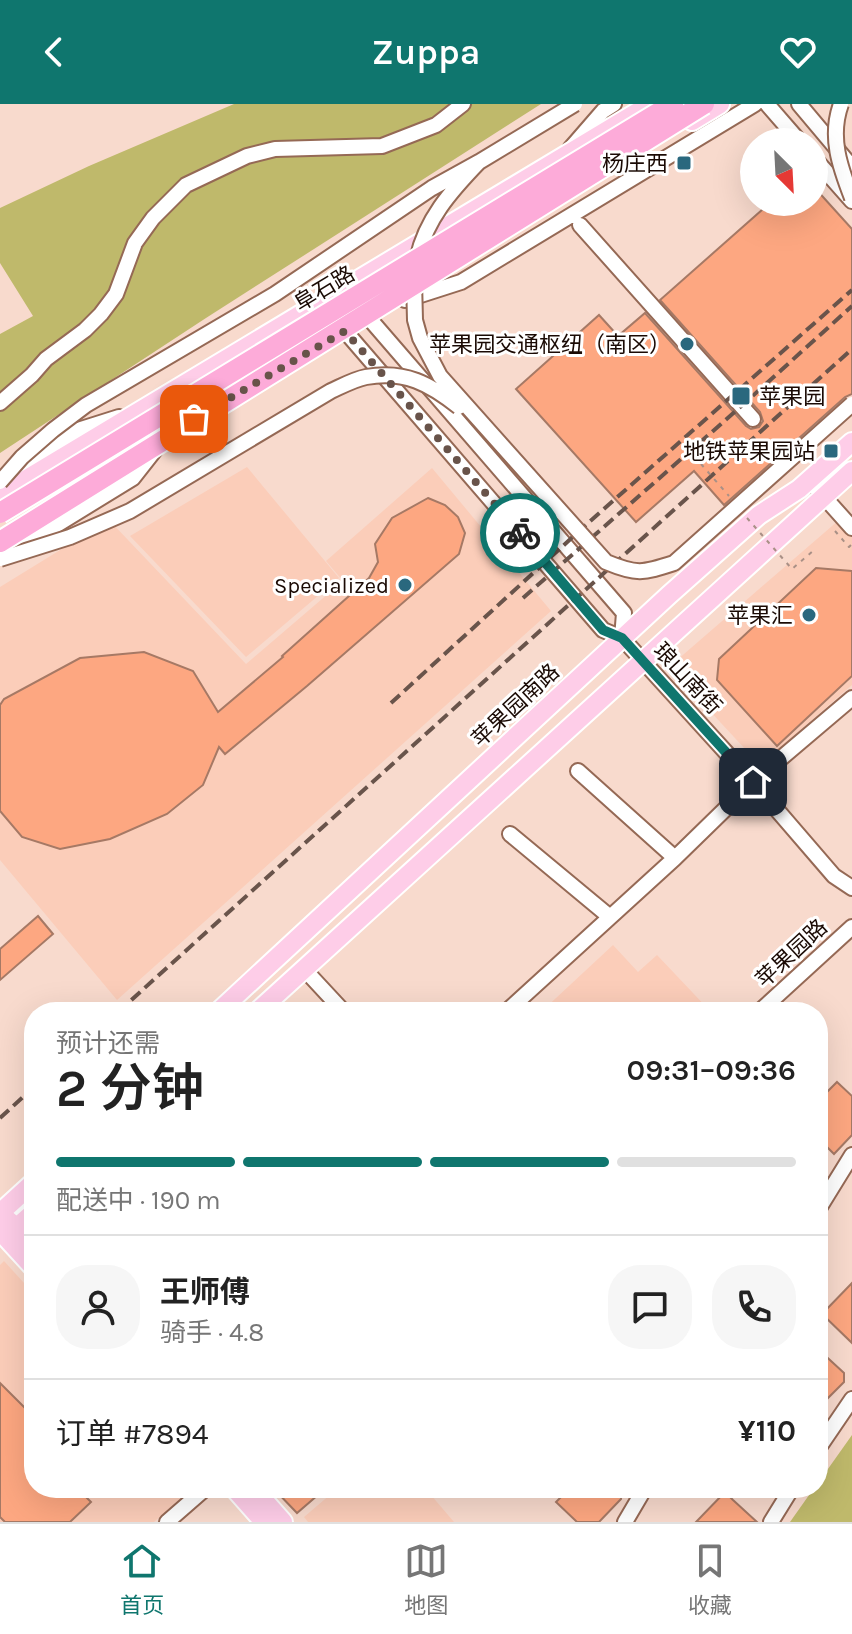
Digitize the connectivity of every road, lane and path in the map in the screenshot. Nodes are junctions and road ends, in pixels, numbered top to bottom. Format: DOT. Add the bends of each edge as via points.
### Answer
graph roads {
  1 [pos="463,104"];
  2 [pos="575,104"];
  3 [pos="614,104"];
  4 [pos="651,104"];
  5 [pos="673,104"];
  6 [pos="704,104"];
  7 [pos="720,104"];
  8 [pos="755,104"];
  9 [pos="767,104"];
  10 [pos="799,104"];
  11 [pos="841,104"];
  12 [pos="788,128"];
  13 [pos="564,156"];
  14 [pos="479,162"];
  15 [pos="852,167"];
  16 [pos="828,173"];
  17 [pos="852,200"];
  18 [pos="580,225"];
  19 [pos="390,305"];
  20 [pos="368,317"];
  21 [pos="345,331"];
  22 [pos="0,403"];
  23 [pos="852,404"];
  24 [pos="142,410"];
  25 [pos="753,419"];
  26 [pos="169,434"];
  27 [pos="497,438"];
  28 [pos="852,442"];
  29 [pos="701,464"];
  30 [pos="852,471"];
  31 [pos="0,479"];
  32 [pos="809,480"];
  33 [pos="0,495"];
  34 [pos="824,496"];
  35 [pos="730,498"];
  36 [pos="740,509"];
  37 [pos="0,513"];
  38 [pos="852,528"];
  39 [pos="835,531"];
  40 [pos="0,534"];
  41 [pos="0,542"];
  42 [pos="852,544"];
  43 [pos="813,551"];
  44 [pos="0,559"];
  45 [pos="622,638"];
  46 [pos="643,662"];
  47 [pos="852,698"];
  48 [pos="578,771"];
  49 [pos="753,782"];
  50 [pos="510,834"];
  51 [pos="675,858"];
  52 [pos="852,888"];
  53 [pos="610,917"];
  54 [pos="852,927"];
  55 [pos="305,970"];
  56 [pos="229,1002"];
  57 [pos="268,1002"];
  58 [pos="335,1002"];
  59 [pos="517,1002"];
  60 [pos="770,1002"];
  61 [pos="852,1155"];
  62 [pos="24,1191"];
  63 [pos="828,1194"];
  64 [pos="0,1213"];
  65 [pos="24,1220"];
  66 [pos="6,1235"];
  67 [pos="24,1256"];
  68 [pos="852,1399"];
  69 [pos="828,1434"];
  70 [pos="195,1498"];
  71 [pos="243,1498"];
  72 [pos="262,1498"];
  73 [pos="639,1498"];
  74 [pos="786,1498"];
  75 [pos="167,1522"];
  76 [pos="264,1522"];
  77 [pos="283,1522"];
  78 [pos="625,1522"];
  79 [pos="771,1522"];
  1 -- 22 [label="street" via="436,125 382,146 275,149 247,156 186,185 135,243 116,294 101,314"];
  2 -- 14 [label="street, bridge"];
  3 -- 13 [label="street"];
  4 -- 13 [label="main road, 阜石路"];
  5 -- 37 [label="highway, 阜石路, bridge"];
  6 -- 41 [label="highway, 阜石路, bridge"];
  7 -- 19 [label="main road"];
  8 -- 19 [label="street" via="461,282"];
  9 -- 12 [label="street"];
  10 -- 15 [label="street"];
  11 -- 17 [label="street, bridge" via="835,143"];
  13 -- 24 [label="main road, 阜石路"];
  14 -- 27 [label="street, bridge" via="429,223 418,253 413,299 420,338 440,376"];
  14 -- 31 [label="street, bridge" via="275,294 86,405"];
  16 -- 17 [label="street"];
  18 -- 25 [label="street"];
  19 -- 20 [label="main road"];
  20 -- 21 [label="main road"];
  20 -- 45 [label="street" via="624,613"];
  21 -- 26 [label="main road"];
  21 -- 45 [label="street, 琅山南街" via="603,630"];
  23 -- 27 [label="street, bridge" via="674,563 645,572 606,562"];
  24 -- 31 [label="street" via="78,430"];
  24 -- 33 [label="main road, 阜石路"];
  26 -- 40 [label="main road"];
  26 -- 44 [label="street" via="133,478"];
  27 -- 44 [label="street, bridge" via="437,389 404,376 366,377 331,391 130,511"];
  28 -- 32 [label="main road, 苹果园南路"];
  29 -- 35 [label="path, bridge"];
  30 -- 34 [label="main road"];
  32 -- 34 [label="street"];
  32 -- 45 [label="main road, 苹果园南路" via="759,515"];
  34 -- 38 [label="street"];
  34 -- 46 [label="main road"];
  36 -- 43 [label="path, bridge" via="792,569"];
  39 -- 42 [label="path" via="849,547"];
  45 -- 46 [label="street, 琅山南街"];
  45 -- 56 [label="main road, 苹果园南路"];
  46 -- 49 [label="street, 琅山南街"];
  46 -- 55 [label="main road"];
  47 -- 49 [label="street"];
  48 -- 51 [label="street"];
  49 -- 51 [label="street"];
  49 -- 52 [label="street, 琅山南街" via="834,876"];
  50 -- 53 [label="street"];
  51 -- 53 [label="street"];
  53 -- 59 [label="street"];
  54 -- 60 [label="street, 苹果园路"];
  55 -- 57 [label="main road"];
  55 -- 58 [label="street"];
  61 -- 63 [label="street"];
  62 -- 64 [label="main road"];
  64 -- 66 [label="main road"];
  65 -- 66 [label="main road"];
  66 -- 67 [label="main road"];
  68 -- 69 [label="street"];
  70 -- 75 [label="street"];
  71 -- 76 [label="main road"];
  72 -- 77 [label="main road"];
  73 -- 78 [label="street"];
  74 -- 79 [label="street"];
}
